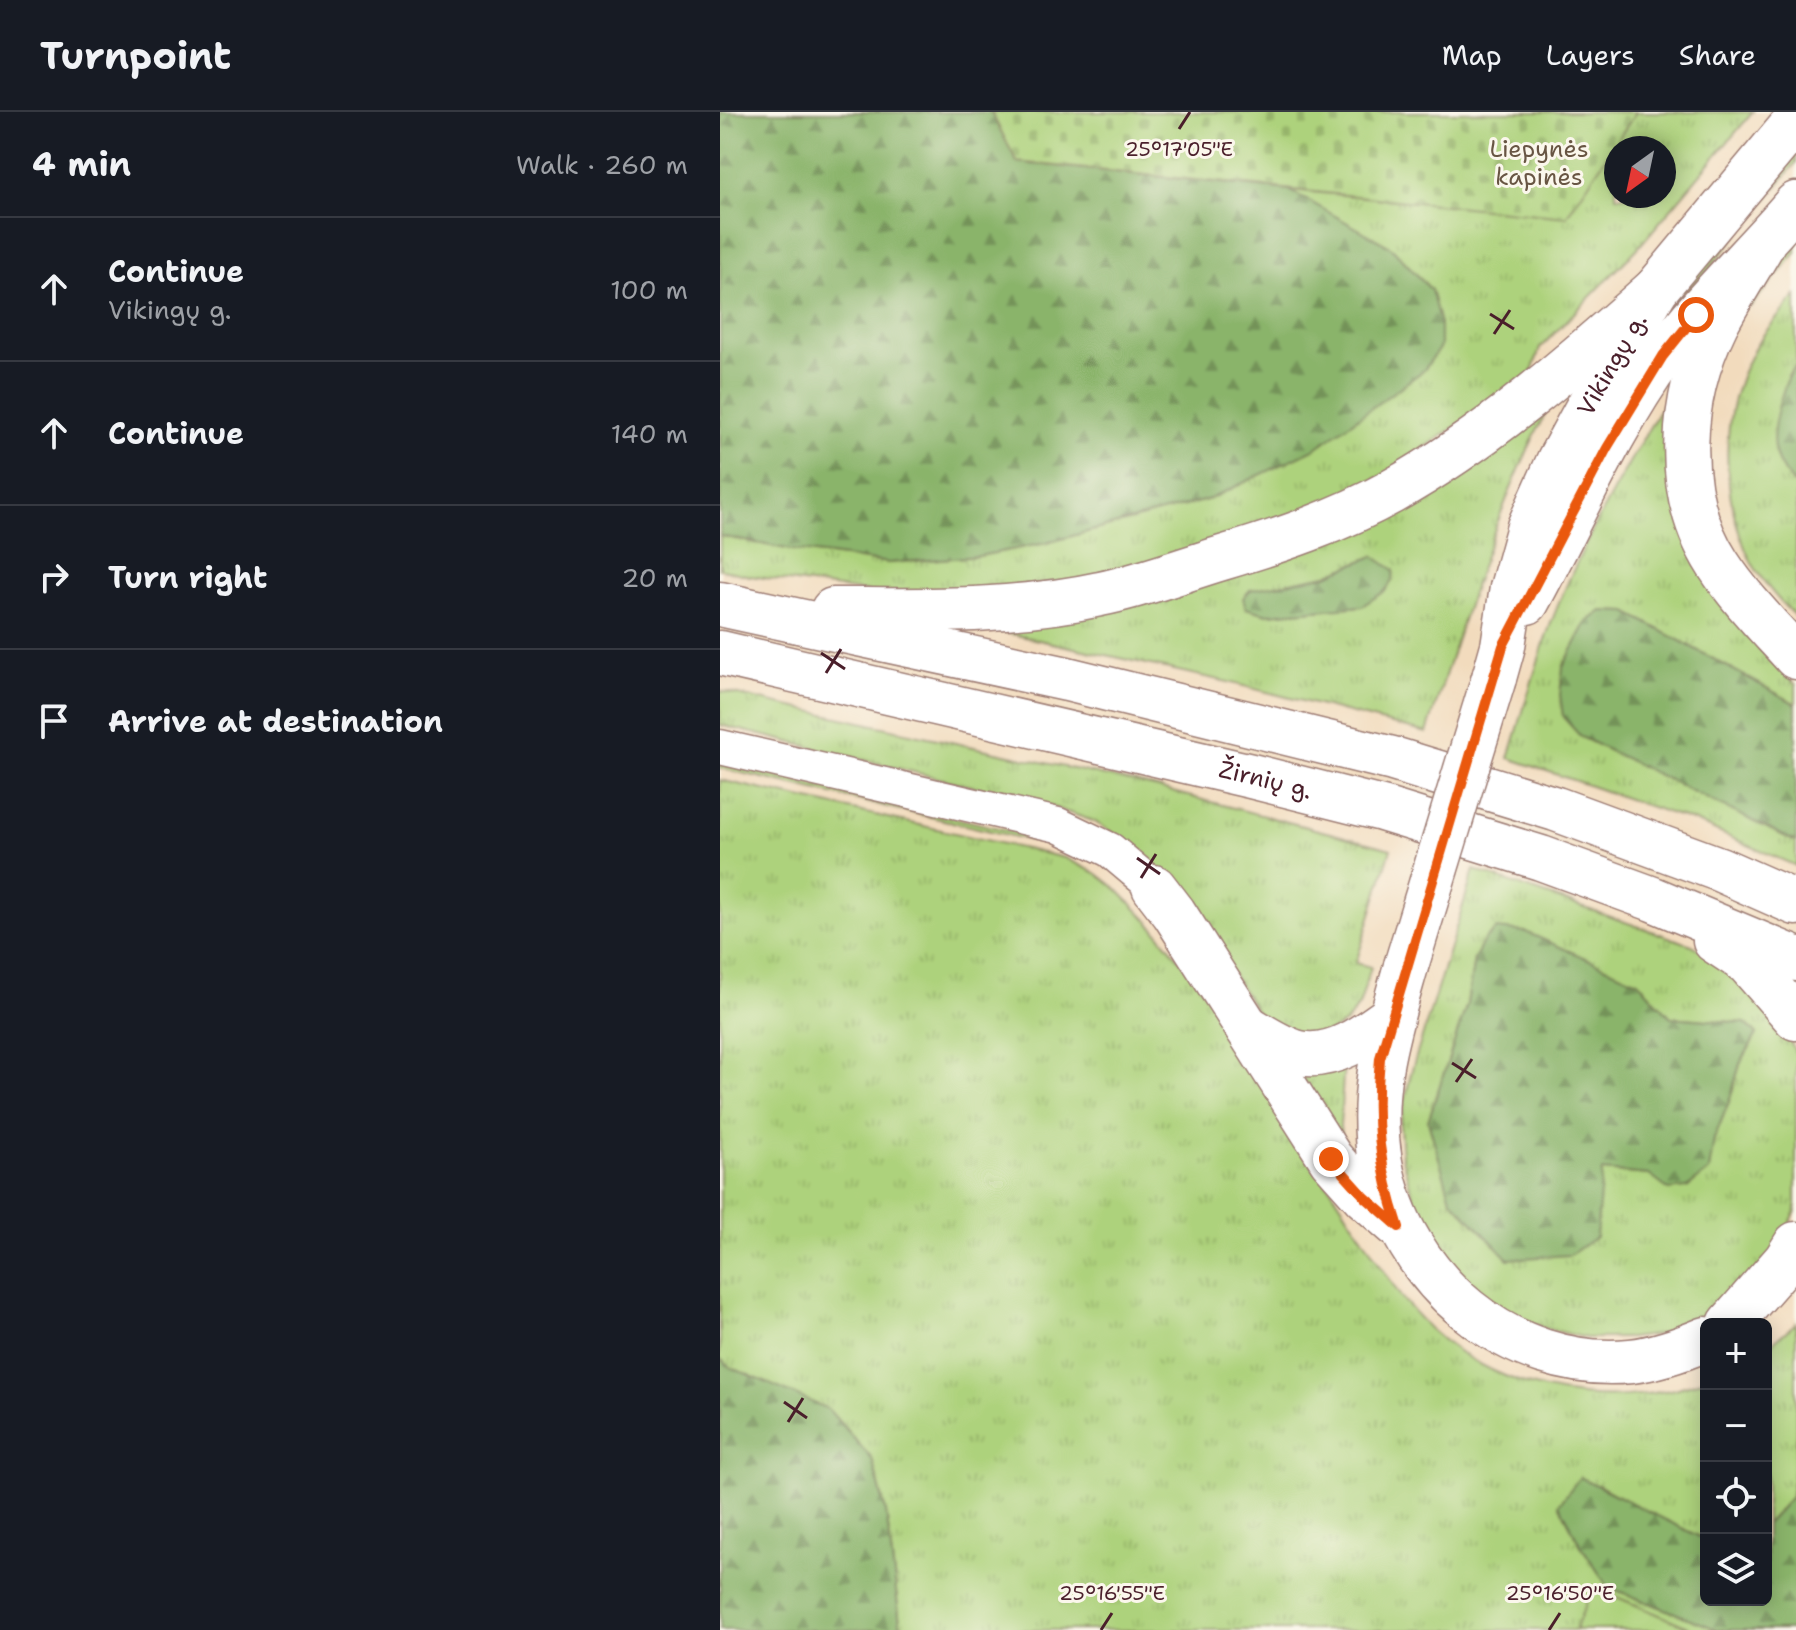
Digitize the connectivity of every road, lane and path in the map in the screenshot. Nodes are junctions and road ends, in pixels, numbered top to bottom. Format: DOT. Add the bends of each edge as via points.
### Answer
graph roads {
  1 [pos="1796,121"];
  2 [pos="1796,204"];
  3 [pos="1762,245"];
  4 [pos="1656,289"];
  5 [pos="733,607"];
  6 [pos="720,653"];
  7 [pos="1796,657"];
  8 [pos="1498,662"];
  9 [pos="720,747"];
  10 [pos="1154,887"];
  11 [pos="1653,899"];
  12 [pos="1796,903"];
  13 [pos="1796,959"];
  14 [pos="1392,1016"];
  15 [pos="1796,1018"];
  16 [pos="1247,1027"];
  17 [pos="1399,1227"];
  18 [pos="1796,1244"];
  19 [pos="1796,1296"];
  20 [pos="1735,1318"];
  21 [pos="1758,1318"];
  22 [pos="1700,1342"];
  1 -- 4 [label="main road, Vikingų g."];
  2 -- 3 [label="main road, Vikingų g."];
  3 -- 7 [label="main road" via="1716,324 1700,364 1690,406 1686,466 1701,532 1717,562"];
  3 -- 8 [label="main road, Vikingų g." via="1663,356 1607,448"];
  4 -- 5 [label="main road" via="1561,374 1473,440 1391,493 1288,538 1100,594 1018,605 927,610"];
  4 -- 8 [label="main road, Vikingų g." via="1559,460 1529,527"];
  5 -- 12 [label="main road" via="1067,679 1393,759 1556,809"];
  6 -- 11 [label="main road, Žirnių g." via="1367,805"];
  8 -- 14 [label="main road, bridge"];
  9 -- 10 [label="street" via="1058,825 1110,850"];
  10 -- 16 [label="main road"];
  11 -- 13 [label="main road, Žirnių g."];
  11 -- 15 [label="main road" via="1748,963"];
  14 -- 16 [label="main road" via="1352,1042 1317,1054 1283,1047"];
  14 -- 17 [label="main road" via="1380,1058 1376,1128"];
  16 -- 17 [label="main road" via="1331,1159"];
  17 -- 22 [label="main road" via="1427,1270 1465,1309 1539,1350 1585,1360 1631,1361"];
  18 -- 20 [label="main road"];
  19 -- 21 [label="main road"];
}
